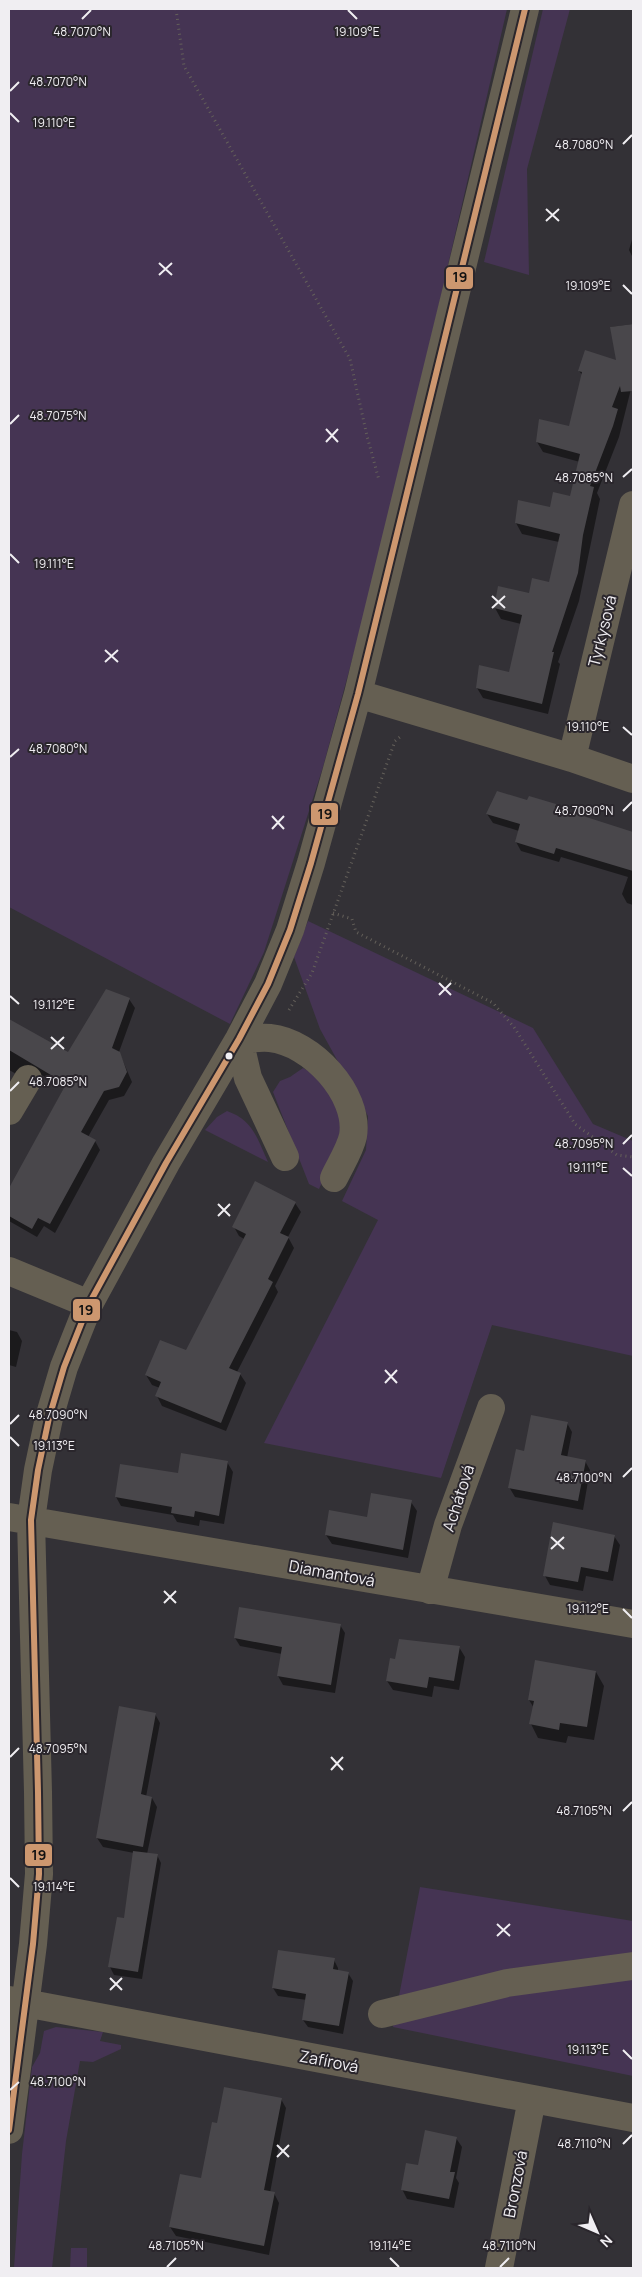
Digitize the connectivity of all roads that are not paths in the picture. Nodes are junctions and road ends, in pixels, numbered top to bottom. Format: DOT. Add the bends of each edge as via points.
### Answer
graph roads {
  1 [pos="525,9"];
  2 [pos="633,505"];
  3 [pos="358,694"];
  4 [pos="572,758"];
  5 [pos="633,779"];
  6 [pos="239,1039"];
  7 [pos="28,1079"];
  8 [pos="9,1111"];
  9 [pos="285,1157"];
  10 [pos="334,1178"];
  11 [pos="9,1271"];
  12 [pos="90,1304"];
  13 [pos="491,1408"];
  14 [pos="20,1519"];
  15 [pos="430,1590"];
  16 [pos="633,1624"];
  17 [pos="633,1966"];
  18 [pos="17,2001"];
  19 [pos="382,2014"];
  20 [pos="532,2100"];
  21 [pos="633,2118"];
  22 [pos="9,2130"];
  23 [pos="499,2268"];
  1 -- 3 [label="street"];
  2 -- 4 [label="street, Tyrkysová"];
  3 -- 4 [label="street"];
  3 -- 6 [label="street" via="290,930 268,984"];
  4 -- 5 [label="street"];
  6 -- 9 [label="street" via="248,1078"];
  6 -- 10 [label="street" via="271,1038 301,1048 322,1064 337,1082 348,1101 353,1137"];
  6 -- 12 [label="street" via="166,1163"];
  7 -- 8 [label="street"];
  11 -- 12 [label="street"];
  12 -- 14 [label="street" via="64,1367 38,1470"];
  13 -- 15 [label="street, Achátová" via="454,1508"];
  14 -- 15 [label="street, Diamantová"];
  14 -- 18 [label="street" via="38,1783 39,1874 33,1944"];
  15 -- 16 [label="street, Diamantová"];
  17 -- 19 [label="street" via="507,1984"];
  18 -- 20 [label="street, Zafírová"];
  18 -- 22 [label="street"];
  20 -- 21 [label="street, Zafírová"];
  20 -- 23 [label="street, Bronzová"];
}
